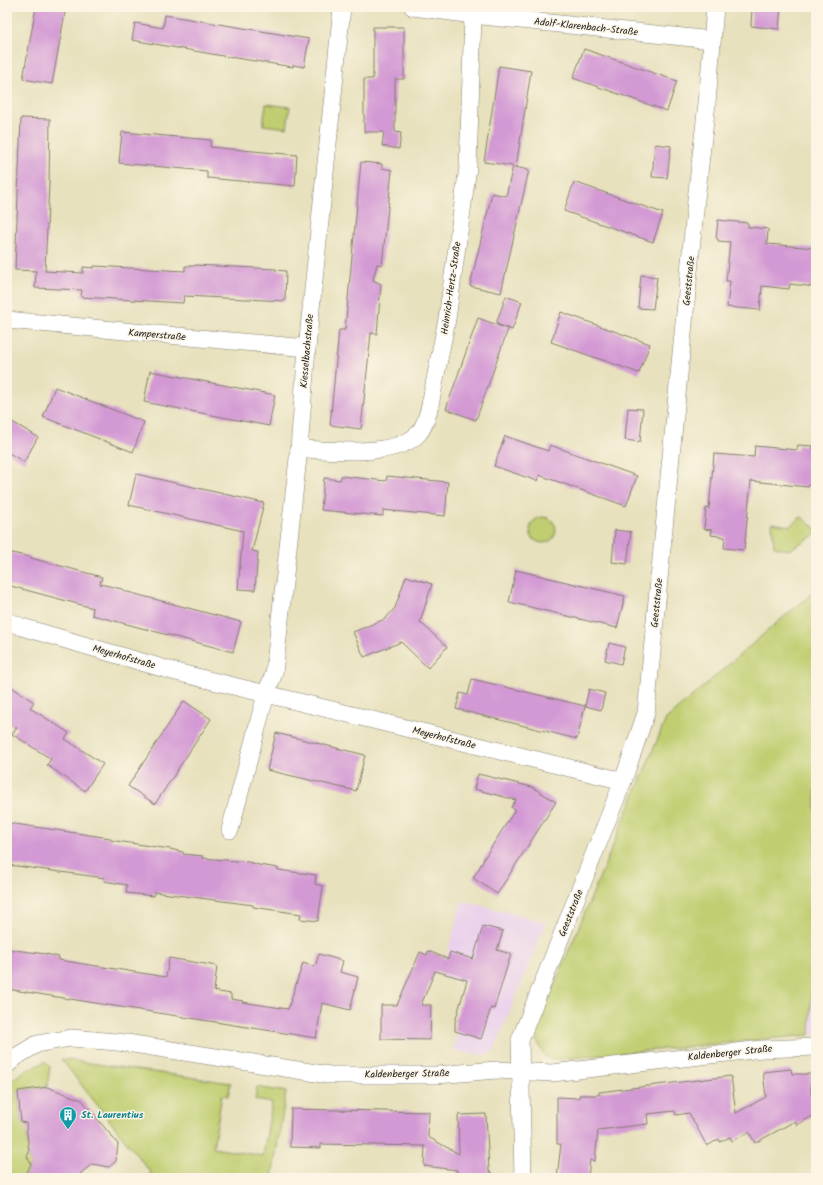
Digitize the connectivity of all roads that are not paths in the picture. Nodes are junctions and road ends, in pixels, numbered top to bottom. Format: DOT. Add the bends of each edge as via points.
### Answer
graph roads {
  1 [pos="342,7"];
  2 [pos="413,7"];
  3 [pos="715,7"];
  4 [pos="473,15"];
  5 [pos="712,40"];
  6 [pos="7,320"];
  7 [pos="307,348"];
  8 [pos="299,449"];
  9 [pos="7,621"];
  10 [pos="266,694"];
  11 [pos="623,781"];
  12 [pos="230,830"];
  13 [pos="816,1047"];
  14 [pos="7,1064"];
  15 [pos="521,1071"];
  16 [pos="523,1178"];
  1 -- 7 [label="street, Kiesselbachstraße"];
  2 -- 4 [label="street, Adolf-Klarenbach-Straße"];
  3 -- 5 [label="street, Geeststraße"];
  4 -- 5 [label="street, Adolf-Klarenbach-Straße"];
  4 -- 8 [label="street, Heinrich-Hertz-Straße" via="468,167 447,319 427,418 419,433 400,446 377,451"];
  5 -- 11 [label="street, Geeststraße" via="646,713"];
  6 -- 7 [label="street, Kamperstraße"];
  7 -- 8 [label="street, Kiesselbachstraße"];
  8 -- 10 [label="street, Kiesselbachstraße" via="274,673"];
  9 -- 10 [label="street, Meyerhofstraße" via="176,672"];
  10 -- 11 [label="street, Meyerhofstraße"];
  10 -- 12 [label="street"];
  11 -- 15 [label="street, Geeststraße" via="520,1040"];
  13 -- 15 [label="street, Kaldenberger Straße" via="762,1049 552,1073"];
  14 -- 15 [label="street, Kaldenberger Straße" via="37,1044 71,1038 127,1043 329,1075 437,1075 496,1070"];
  15 -- 16 [label="street, Geeststraße"];
}
